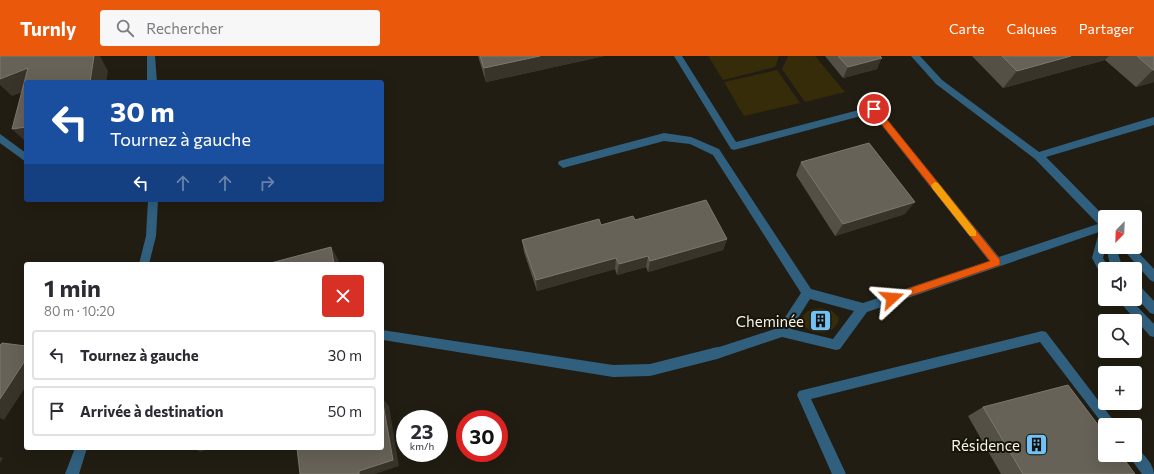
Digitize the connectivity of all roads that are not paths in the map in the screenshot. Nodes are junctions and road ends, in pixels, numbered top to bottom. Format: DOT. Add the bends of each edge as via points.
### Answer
graph roads {
  1 [pos="151,56"];
  2 [pos="678,56"];
  3 [pos="915,56"];
  4 [pos="152,80"];
  5 [pos="1154,121"];
  6 [pos="0,138"];
  7 [pos="734,146"];
  8 [pos="716,152"];
  9 [pos="24,156"];
  10 [pos="1038,156"];
  11 [pos="563,164"];
  12 [pos="153,202"];
  13 [pos="1098,218"];
  14 [pos="1098,227"];
  15 [pos="1133,254"];
  16 [pos="144,262"];
  17 [pos="996,262"];
  18 [pos="1154,276"];
  19 [pos="807,293"];
  20 [pos="1142,296"];
  21 [pos="1130,306"];
  22 [pos="863,308"];
  23 [pos="1154,309"];
  24 [pos="782,332"];
  25 [pos="1154,332"];
  26 [pos="384,335"];
  27 [pos="1106,418"];
  28 [pos="80,450"];
  29 [pos="1141,462"];
  30 [pos="72,474"];
  31 [pos="839,474"];
  32 [pos="1150,474"];
  1 -- 4 [label="street"];
  2 -- 7 [label="street"];
  3 -- 10 [label="street" via="939,82"];
  5 -- 10 [label="street"];
  6 -- 9 [label="street"];
  7 -- 8 [label="street"];
  7 -- 17 [label="street" via="874,109"];
  8 -- 11 [label="street" via="700,142 680,137 664,137"];
  8 -- 19 [label="street"];
  10 -- 13 [label="street"];
  12 -- 16 [label="street" via="151,236"];
  14 -- 17 [label="street"];
  15 -- 18 [label="street"];
  17 -- 22 [label="street"];
  19 -- 22 [label="street"];
  19 -- 24 [label="street"];
  20 -- 23 [label="street"];
  21 -- 25 [label="street"];
  22 -- 24 [label="street" via="836,346"];
  24 -- 26 [label="street" via="717,353 650,370 613,371"];
  27 -- 31 [label="street" via="1042,336 803,395"];
  28 -- 30 [label="street"];
  29 -- 32 [label="street"];
}
